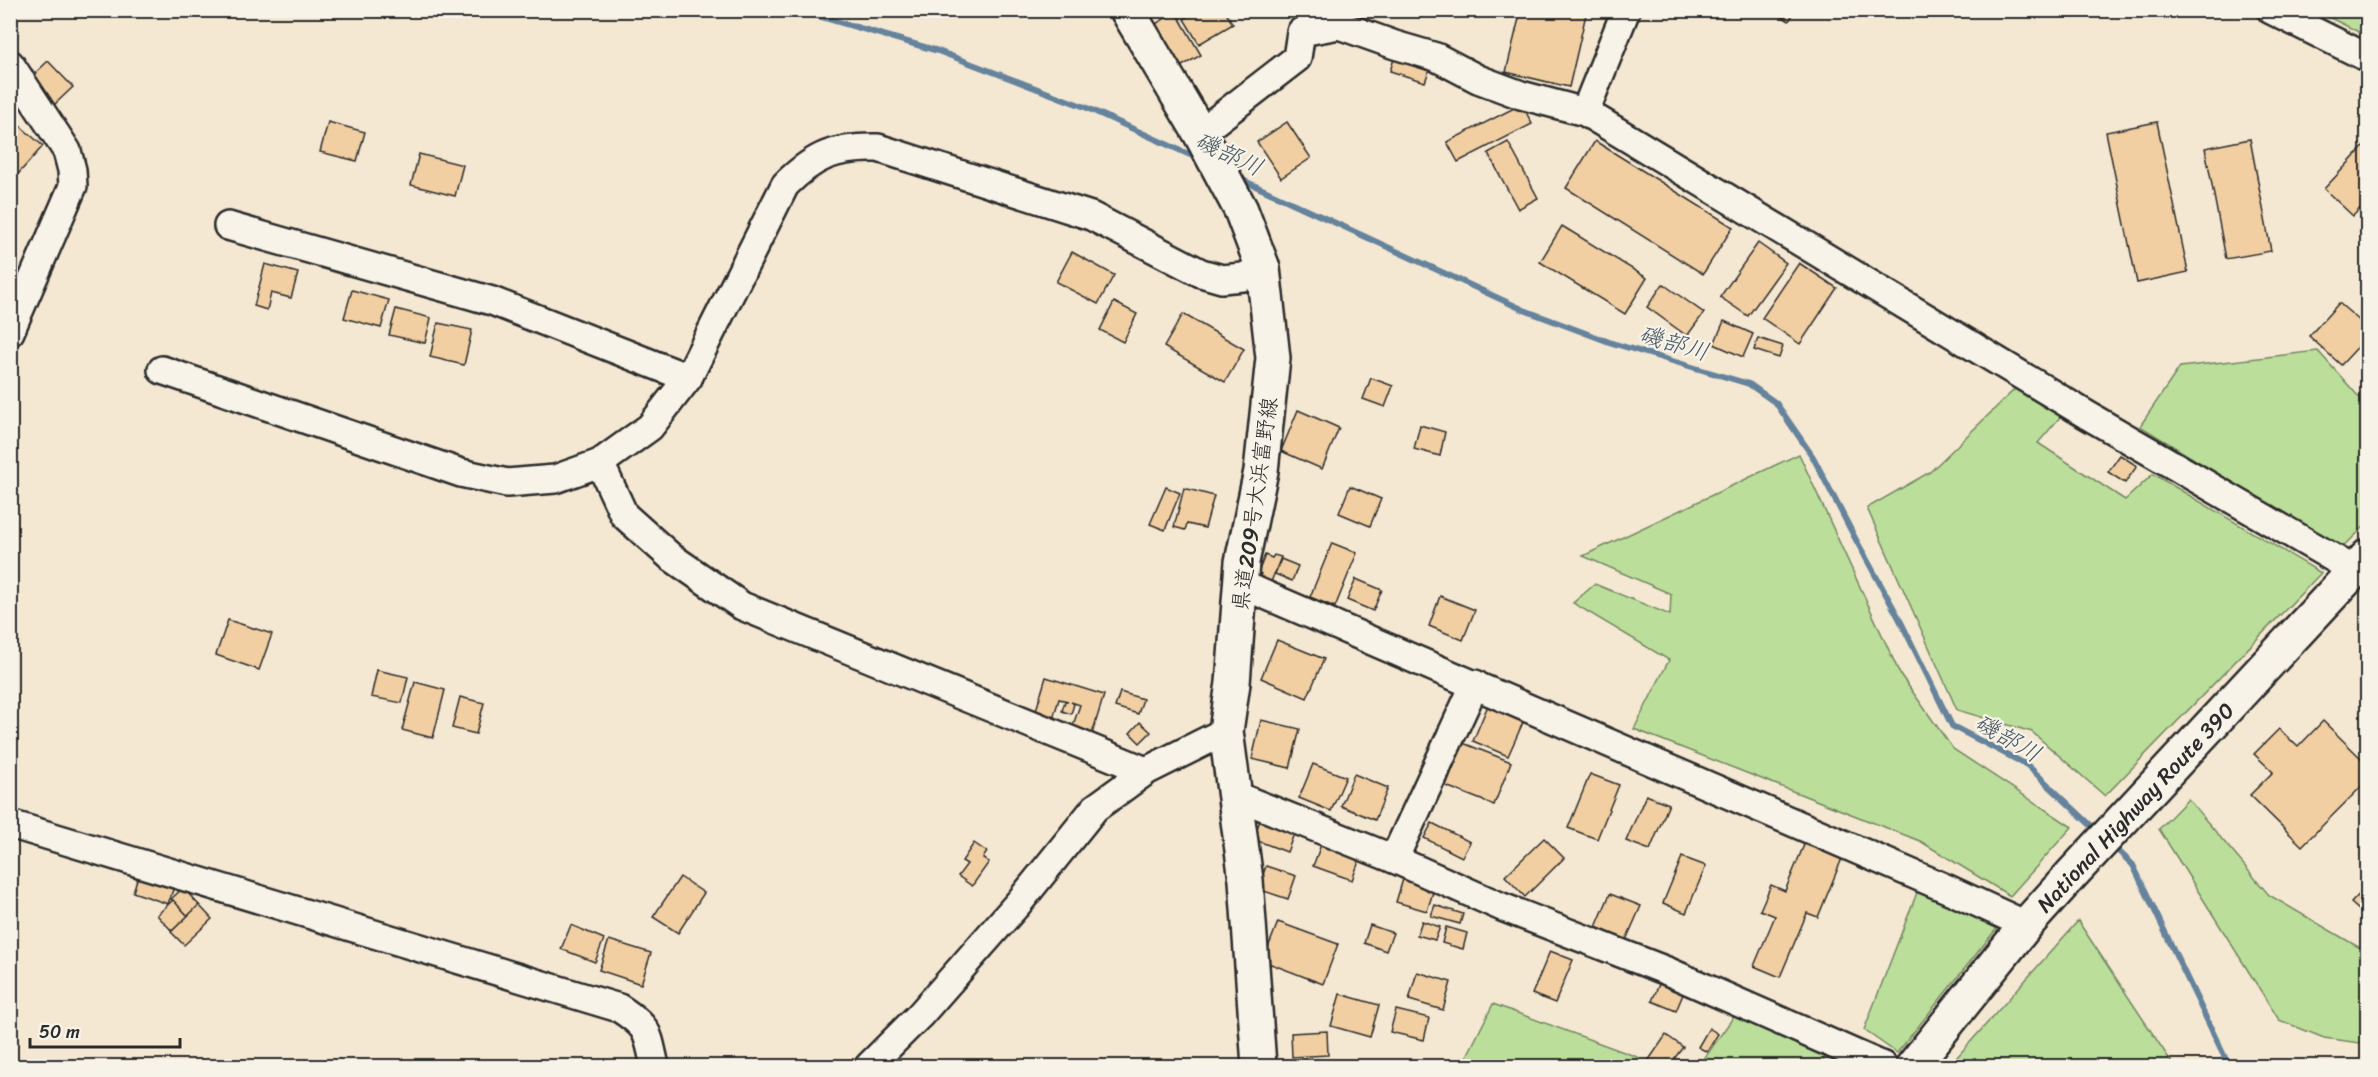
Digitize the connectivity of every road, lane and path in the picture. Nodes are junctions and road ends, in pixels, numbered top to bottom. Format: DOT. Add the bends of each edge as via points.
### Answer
graph roads {
  1 [pos="1127,10"];
  2 [pos="1626,10"];
  3 [pos="2271,10"];
  4 [pos="2367,58"];
  5 [pos="10,64"];
  6 [pos="1585,112"];
  7 [pos="1200,133"];
  8 [pos="228,226"];
  9 [pos="1263,268"];
  10 [pos="10,332"];
  11 [pos="162,370"];
  12 [pos="688,378"];
  13 [pos="600,463"];
  14 [pos="2361,563"];
  15 [pos="1240,584"];
  16 [pos="1475,684"];
  17 [pos="1226,731"];
  18 [pos="1146,771"];
  19 [pos="1234,795"];
  20 [pos="10,824"];
  21 [pos="1394,859"];
  22 [pos="2026,925"];
  23 [pos="655,1066"];
  24 [pos="869,1066"];
  25 [pos="1259,1066"];
  26 [pos="1883,1066"];
  27 [pos="1913,1066"];
  1 -- 7 [label="main road, 県道209号大浜富野線"];
  2 -- 6 [label="street"];
  3 -- 4 [label="street"];
  5 -- 10 [label="street" via="67,151 73,186"];
  6 -- 7 [label="street" via="1521,95 1478,79 1437,57 1339,25 1301,32 1297,58"];
  6 -- 14 [label="street" via="2087,415"];
  7 -- 9 [label="main road, 県道209号大浜富野線" via="1241,210"];
  8 -- 12 [label="street" via="492,301"];
  9 -- 12 [label="street" via="1243,277 1222,279 1201,273 1092,216 878,148 852,147 826,153 804,166 785,185"];
  9 -- 15 [label="main road, 県道209号大浜富野線" via="1273,358 1261,471"];
  11 -- 13 [label="street" via="460,472 507,483 555,479"];
  12 -- 13 [label="street" via="650,427"];
  13 -- 18 [label="street" via="624,515 671,557 742,606"];
  14 -- 22 [label="main road, National Highway Route 390"];
  15 -- 16 [label="street"];
  15 -- 17 [label="main road, 県道209号大浜富野線"];
  16 -- 21 [label="street"];
  16 -- 22 [label="street"];
  17 -- 18 [label="street"];
  17 -- 19 [label="main road, 県道209号大浜富野線"];
  18 -- 24 [label="street" via="1095,808 1021,900 920,1015"];
  19 -- 21 [label="street"];
  19 -- 25 [label="main road, 県道209号大浜富野線" via="1246,880"];
  20 -- 23 [label="street" via="619,1008 646,1030"];
  21 -- 26 [label="street" via="1502,907 1667,971"];
  22 -- 27 [label="main road, National Highway Route 390"];
}
